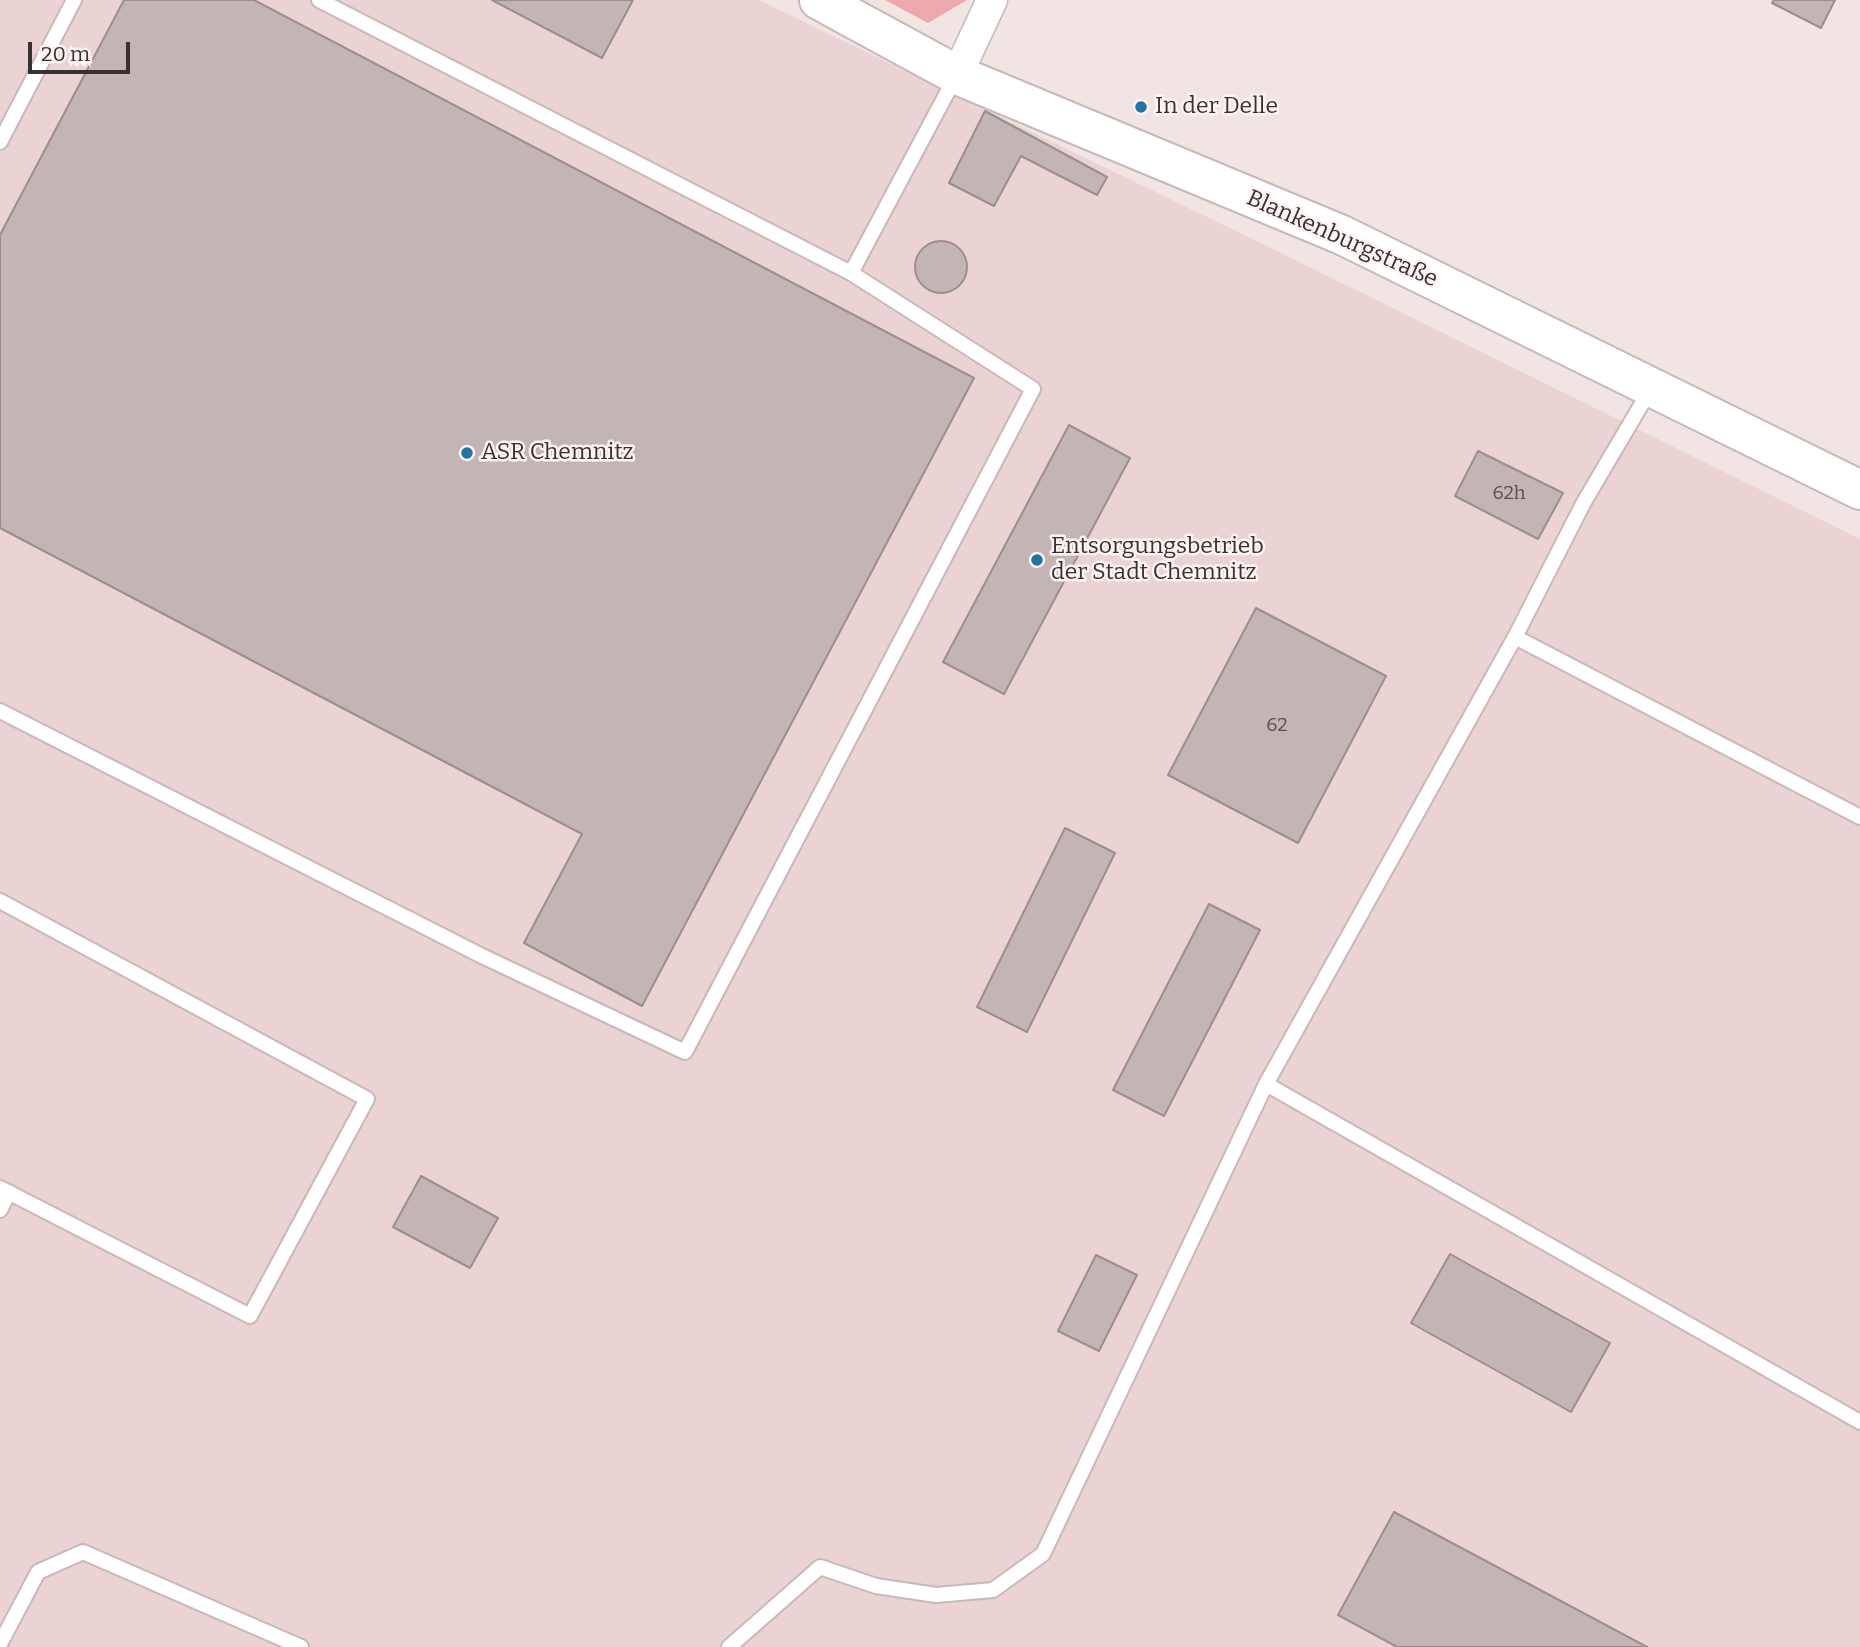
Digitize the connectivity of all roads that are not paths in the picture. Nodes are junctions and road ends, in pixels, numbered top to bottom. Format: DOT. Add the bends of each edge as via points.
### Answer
graph roads {
  1 [pos="74,0"];
  2 [pos="319,0"];
  3 [pos="819,0"];
  4 [pos="992,0"];
  5 [pos="957,75"];
  6 [pos="0,142"];
  7 [pos="851,273"];
  8 [pos="1651,389"];
  9 [pos="1860,490"];
  10 [pos="1516,637"];
  11 [pos="0,712"];
  12 [pos="1860,817"];
  13 [pos="0,901"];
  14 [pos="1266,1084"];
  15 [pos="5,1190"];
  16 [pos="0,1210"];
  17 [pos="1860,1422"];
  18 [pos="0,1644"];
  19 [pos="301,1647"];
  20 [pos="729,1647"];
  1 -- 6 [label="lane"];
  2 -- 7 [label="lane"];
  3 -- 5 [label="main road, Blankenburgstraße"];
  4 -- 5 [label="street"];
  5 -- 7 [label="lane"];
  5 -- 8 [label="main road, Blankenburgstraße" via="1342,235"];
  7 -- 11 [label="lane" via="1033,389 685,1052 482,956"];
  8 -- 9 [label="main road, Blankenburgstraße"];
  8 -- 10 [label="lane" via="1584,502"];
  10 -- 12 [label="lane"];
  10 -- 14 [label="lane"];
  13 -- 15 [label="lane" via="367,1099 250,1316"];
  14 -- 17 [label="lane"];
  14 -- 20 [label="lane" via="1042,1554 993,1590 936,1595 876,1586 820,1567"];
  15 -- 16 [label="lane"];
  18 -- 19 [label="lane" via="38,1572 83,1552"];
}
